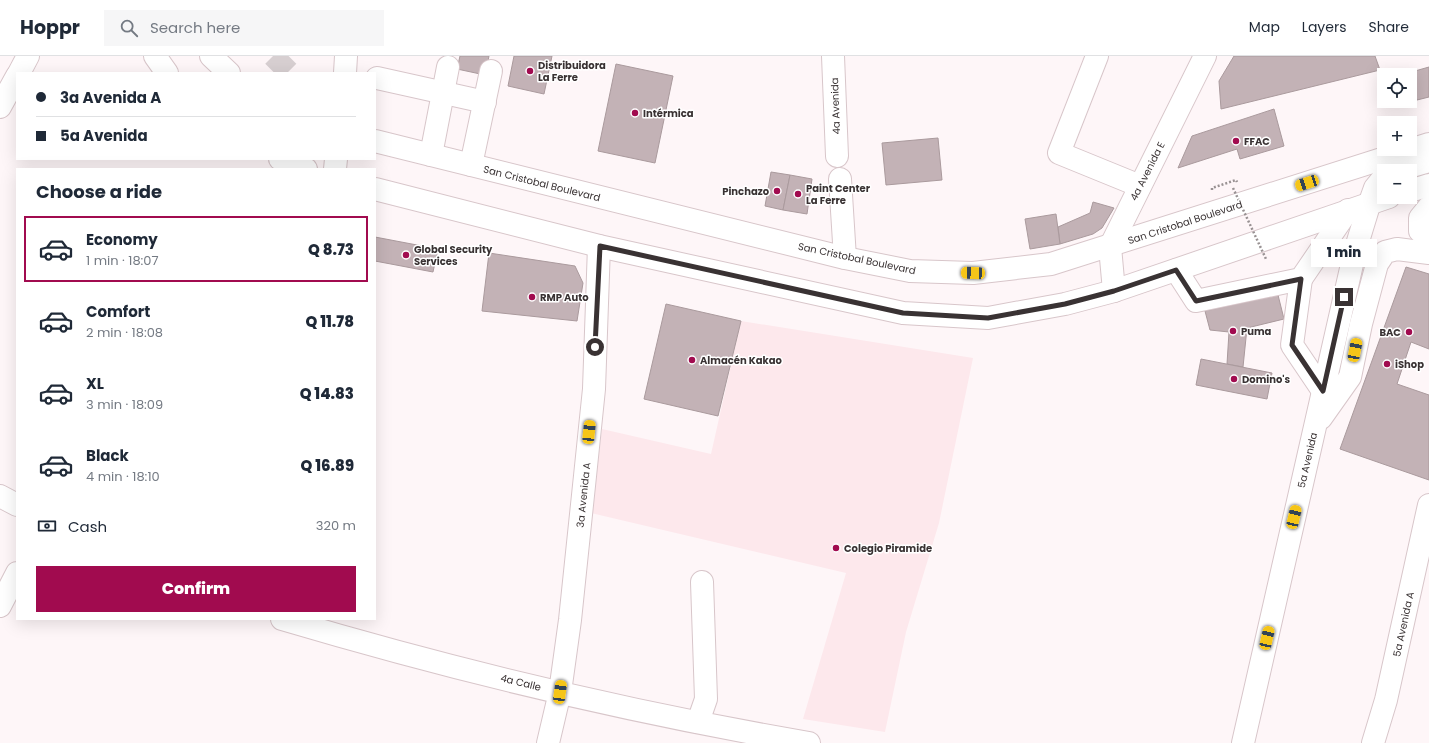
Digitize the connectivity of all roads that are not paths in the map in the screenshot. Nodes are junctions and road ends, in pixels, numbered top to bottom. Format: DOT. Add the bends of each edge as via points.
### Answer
graph roads {
  1 [pos="28,56"];
  2 [pos="155,56"];
  3 [pos="211,56"];
  4 [pos="346,56"];
  5 [pos="833,56"];
  6 [pos="1097,56"];
  7 [pos="1205,56"];
  8 [pos="448,67"];
  9 [pos="491,71"];
  10 [pos="19,72"];
  11 [pos="166,72"];
  12 [pos="228,72"];
  13 [pos="345,72"];
  14 [pos="16,78"];
  15 [pos="377,78"];
  16 [pos="443,93"];
  17 [pos="485,102"];
  18 [pos="0,105"];
  19 [pos="376,141"];
  20 [pos="1429,144"];
  21 [pos="431,155"];
  22 [pos="837,156"];
  23 [pos="283,160"];
  24 [pos="1429,161"];
  25 [pos="471,165"];
  26 [pos="1417,165"];
  27 [pos="303,168"];
  28 [pos="840,179"];
  29 [pos="1429,185"];
  30 [pos="1140,186"];
  31 [pos="1417,189"];
  32 [pos="376,190"];
  33 [pos="1377,201"];
  34 [pos="1378,204"];
  35 [pos="1429,207"];
  36 [pos="1348,210"];
  37 [pos="1429,239"];
  38 [pos="600,246"];
  39 [pos="1110,247"];
  40 [pos="1429,253"];
  41 [pos="845,258"];
  42 [pos="1176,270"];
  43 [pos="1301,279"];
  44 [pos="1114,291"];
  45 [pos="1323,391"];
  46 [pos="1315,427"];
  47 [pos="0,496"];
  48 [pos="16,504"];
  49 [pos="1429,505"];
  50 [pos="16,575"];
  51 [pos="702,582"];
  52 [pos="0,606"];
  53 [pos="289,620"];
  54 [pos="323,625"];
  55 [pos="560,692"];
  56 [pos="698,722"];
  57 [pos="781,741"];
  58 [pos="548,743"];
  59 [pos="809,743"];
  60 [pos="1243,743"];
  61 [pos="1373,743"];
  1 -- 10 [label="street"];
  2 -- 11 [label="street"];
  3 -- 12 [label="street"];
  4 -- 13 [label="street"];
  5 -- 22 [label="street, 4a Avenida"];
  6 -- 30 [label="street" via="1059,153"];
  7 -- 30 [label="street, 4a Avenida E"];
  8 -- 16 [label="street"];
  9 -- 17 [label="street"];
  14 -- 18 [label="street"];
  15 -- 16 [label="street"];
  16 -- 17 [label="street"];
  16 -- 21 [label="street"];
  17 -- 25 [label="street"];
  19 -- 21 [label="street, San Cristobal Boulevard"];
  20 -- 39 [label="street, San Cristobal Boulevard"];
  21 -- 25 [label="street, San Cristobal Boulevard"];
  23 -- 27 [label="street"];
  24 -- 26 [label="street"];
  25 -- 41 [label="street, San Cristobal Boulevard"];
  28 -- 41 [label="street"];
  29 -- 31 [label="street"];
  30 -- 39 [label="street, 4a Avenida E"];
  32 -- 38 [label="street"];
  33 -- 36 [label="street"];
  34 -- 45 [label="street, 5a Avenida" via="1354,251"];
  35 -- 37 [label="street" via="1420,218 1420,231"];
  36 -- 42 [label="street"];
  36 -- 43 [label="street"];
  38 -- 44 [label="street" via="903,313 988,318 1065,304"];
  38 -- 55 [label="street, 3a Avenida A" via="594,389"];
  39 -- 41 [label="street, San Cristobal Boulevard" via="1051,264 973,273 910,271"];
  39 -- 44 [label="street"];
  40 -- 46 [label="street" via="1397,249 1385,252 1377,264 1350,377"];
  42 -- 43 [label="street" via="1196,301"];
  42 -- 44 [label="street"];
  43 -- 45 [label="street" via="1292,345"];
  45 -- 46 [label="street, 5a Avenida"];
  46 -- 60 [label="street, 5a Avenida"];
  47 -- 48 [label="street"];
  49 -- 61 [label="street, 5a Avenida A" via="1386,700"];
  50 -- 52 [label="street"];
  51 -- 56 [label="street" via="706,699"];
  53 -- 54 [label="street, 4a Calle"];
  54 -- 55 [label="street, 4a Calle" via="383,649"];
  55 -- 56 [label="street, 4a Calle"];
  55 -- 58 [label="street, 3a Avenida A"];
  56 -- 57 [label="street, 4a Calle"];
  57 -- 59 [label="street, 4a Calle"];
}
